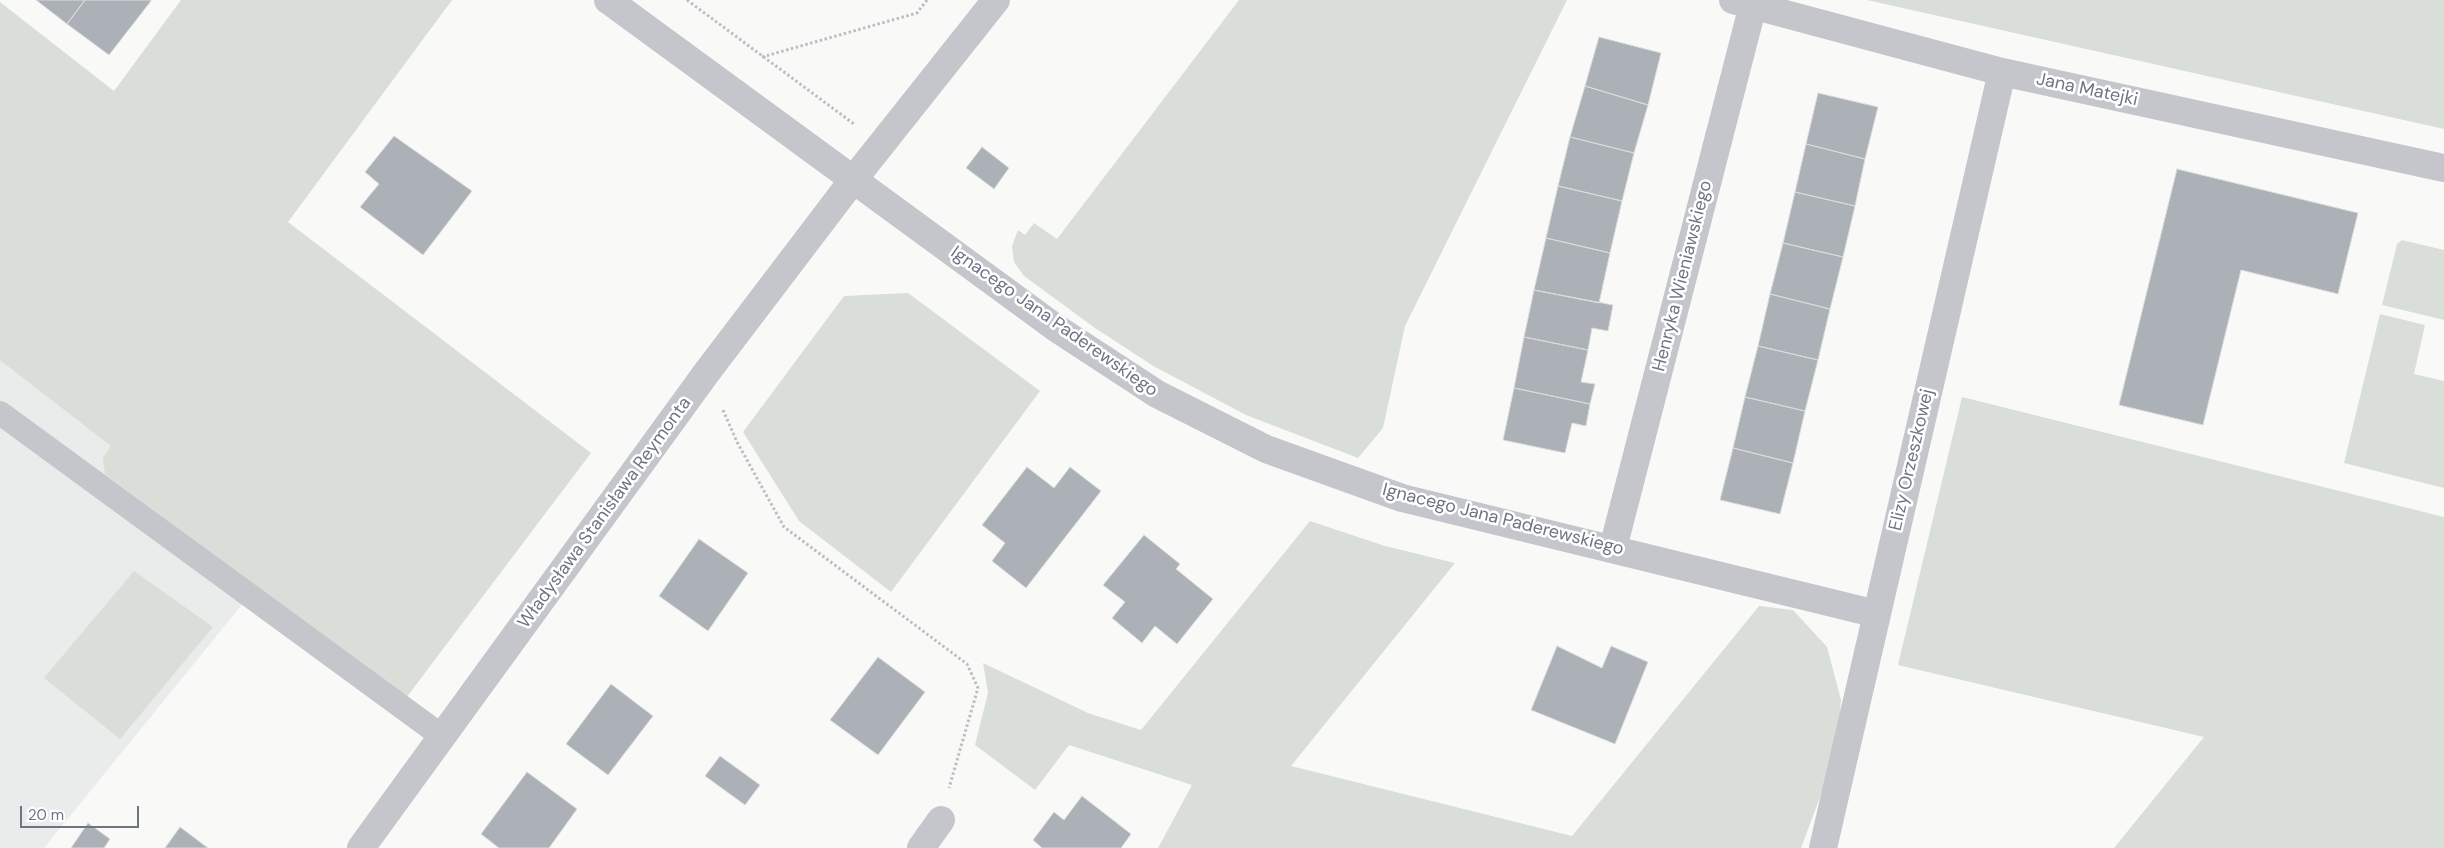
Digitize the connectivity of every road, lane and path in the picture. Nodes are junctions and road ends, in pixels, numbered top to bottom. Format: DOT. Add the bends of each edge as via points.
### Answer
graph roads {
  1 [pos="608,0"];
  2 [pos="686,0"];
  3 [pos="927,0"];
  4 [pos="996,0"];
  5 [pos="1743,3"];
  6 [pos="762,57"];
  7 [pos="2002,72"];
  8 [pos="882,146"];
  9 [pos="2444,168"];
  10 [pos="853,180"];
  11 [pos="708,372"];
  12 [pos="0,413"];
  13 [pos="1613,548"];
  14 [pos="1877,614"];
  15 [pos="443,737"];
  16 [pos="941,820"];
  17 [pos="361,848"];
  18 [pos="921,848"];
  19 [pos="1823,848"];
  1 -- 10 [label="street, Ignacego Jana Paderewskiego"];
  2 -- 6 [label="path"];
  3 -- 6 [label="path" via="917,13"];
  4 -- 8 [label="street"];
  5 -- 7 [label="street, Jana Matejki"];
  5 -- 13 [label="street, Henryka Wieniawskiego"];
  6 -- 8 [label="path"];
  7 -- 9 [label="street, Jana Matejki"];
  7 -- 14 [label="street, Elizy Orzeszkowej"];
  8 -- 10 [label="street"];
  10 -- 11 [label="street, Władysława Stanisława Reymonta"];
  10 -- 13 [label="street, Ignacego Jana Paderewskiego" via="1056,328 1149,389 1266,449 1402,498"];
  11 -- 15 [label="street, Władysława Stanisława Reymonta"];
  11 -- 16 [label="path" via="737,442 784,527 967,664 978,688"];
  12 -- 15 [label="lane"];
  13 -- 14 [label="street, Ignacego Jana Paderewskiego"];
  14 -- 19 [label="street, Elizy Orzeszkowej"];
  15 -- 17 [label="street, Władysława Stanisława Reymonta"];
  16 -- 18 [label="street"];
}
